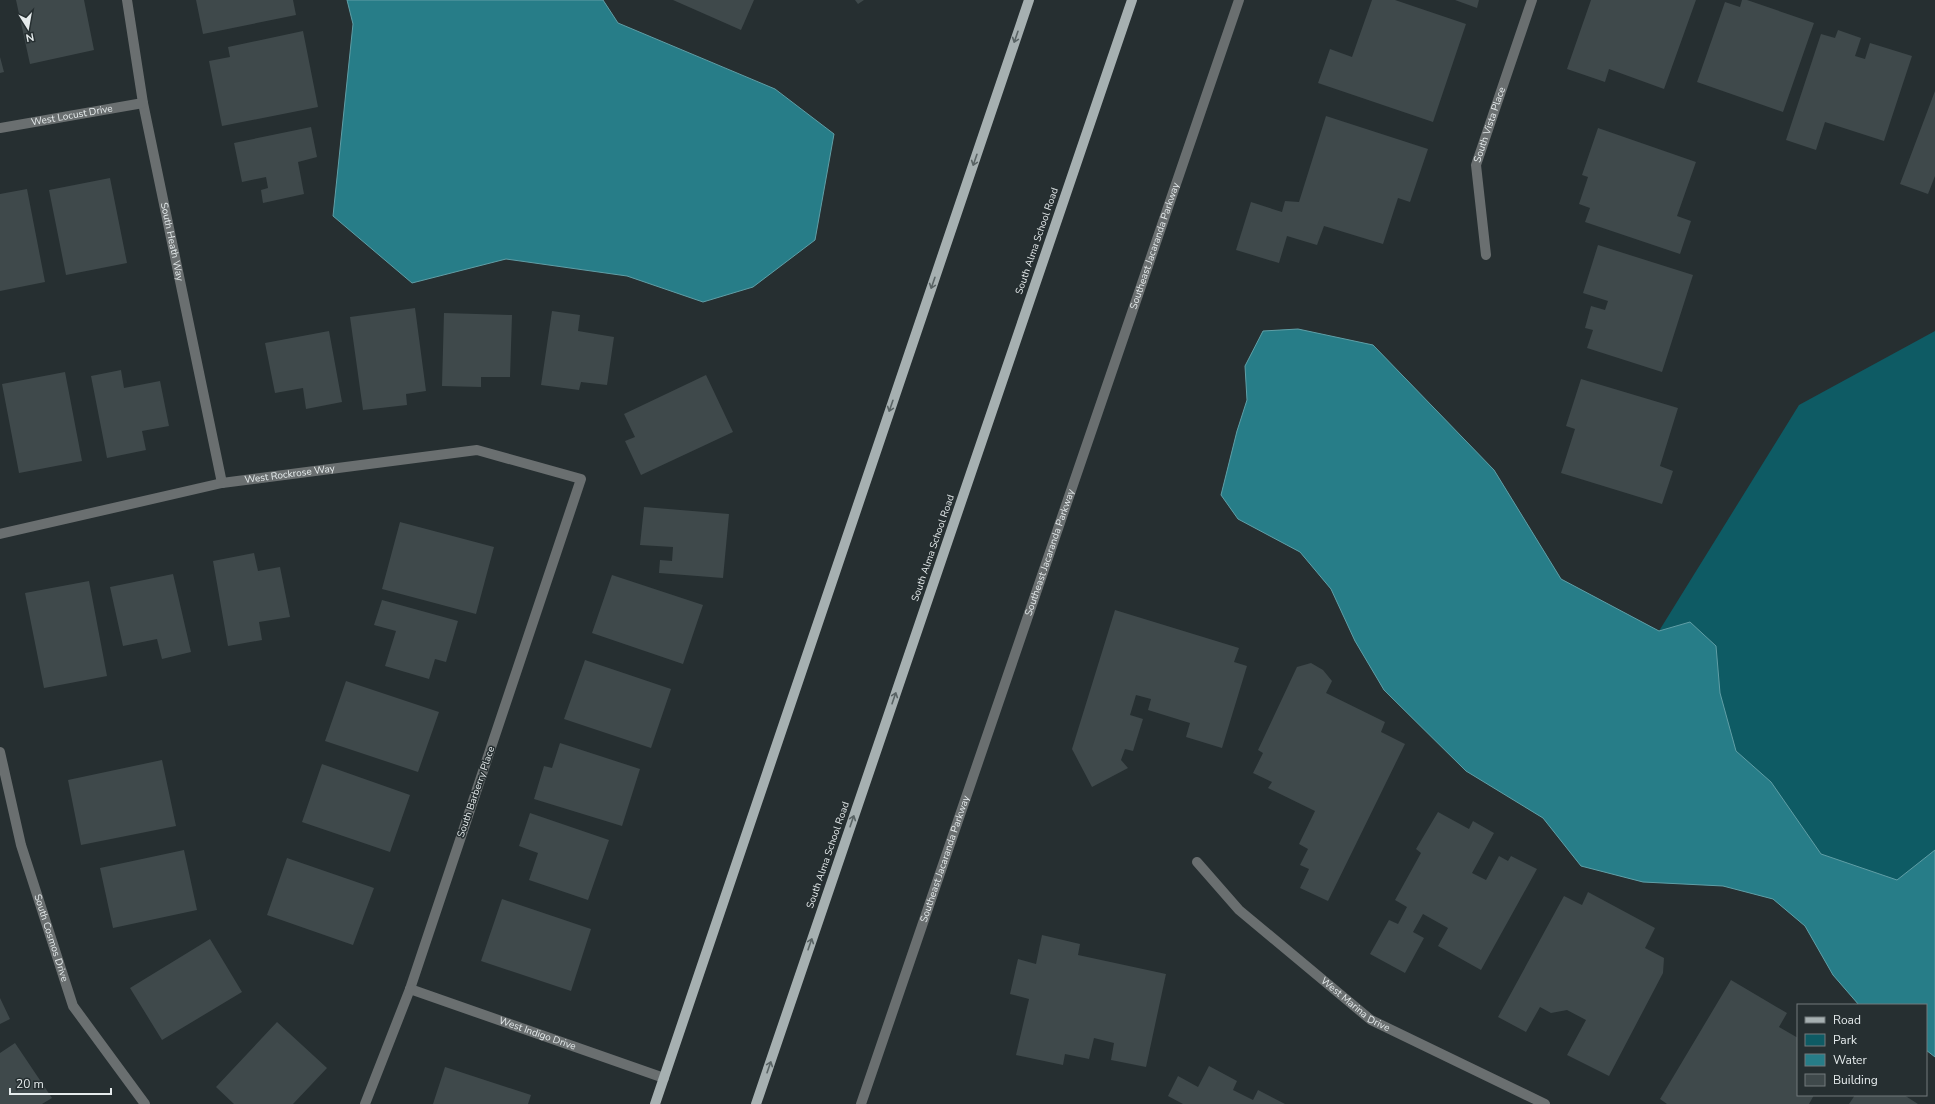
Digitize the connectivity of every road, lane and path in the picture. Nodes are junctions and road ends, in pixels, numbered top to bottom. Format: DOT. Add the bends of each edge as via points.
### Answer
graph roads {
  1 [pos="127,0"];
  2 [pos="1029,0"];
  3 [pos="1132,0"];
  4 [pos="1239,0"];
  5 [pos="1532,0"];
  6 [pos="143,103"];
  7 [pos="0,128"];
  8 [pos="1486,254"];
  9 [pos="581,479"];
  10 [pos="222,483"];
  11 [pos="0,534"];
  12 [pos="0,752"];
  13 [pos="1197,862"];
  14 [pos="410,989"];
  15 [pos="664,1078"];
  16 [pos="145,1104"];
  17 [pos="365,1104"];
  18 [pos="655,1104"];
  19 [pos="756,1104"];
  20 [pos="861,1104"];
  21 [pos="1545,1104"];
  1 -- 6 [label="street, South Heath Way"];
  2 -- 15 [label="main road, one-way"];
  19 -- 3 [label="main road, South Alma School Road, one-way"];
  4 -- 20 [label="street, Southeast Jacaranda Parkway"];
  5 -- 8 [label="street, South Vista Place" via="1476,165"];
  6 -- 7 [label="street, West Locust Drive"];
  6 -- 10 [label="street, South Heath Way"];
  9 -- 10 [label="street, West Rockrose Way" via="477,450"];
  9 -- 14 [label="street, South Barberry Place"];
  10 -- 11 [label="street, West Rockrose Way"];
  12 -- 16 [label="street, South Cosmos Drive" via="21,845 73,1006"];
  13 -- 21 [label="street, West Marina Drive" via="1238,910 1371,1020"];
  14 -- 15 [label="street, West Indigo Drive"];
  14 -- 17 [label="street, South Barberry Place"];
  15 -- 18 [label="main road"];
}
